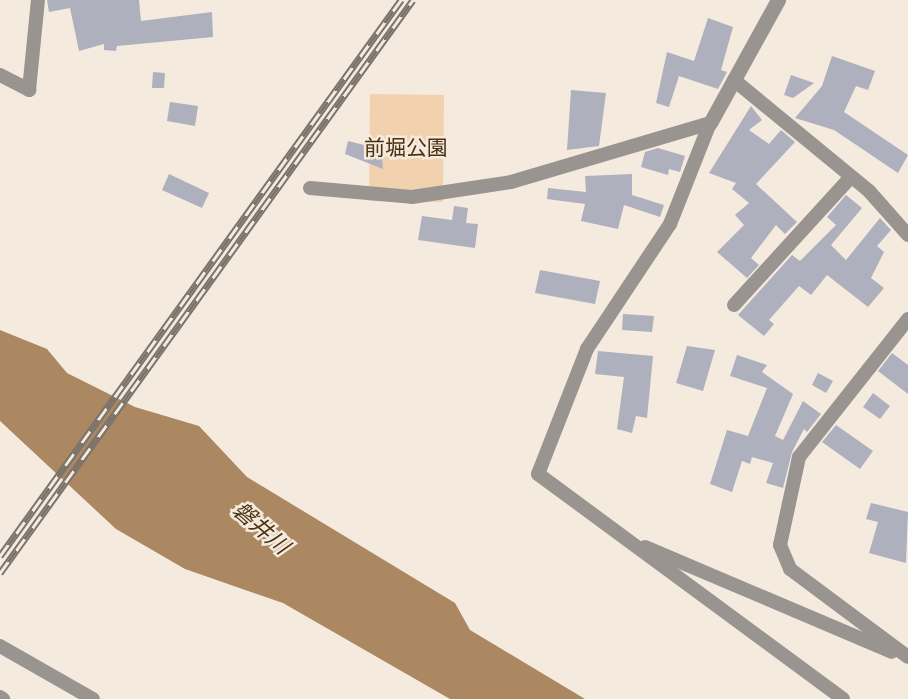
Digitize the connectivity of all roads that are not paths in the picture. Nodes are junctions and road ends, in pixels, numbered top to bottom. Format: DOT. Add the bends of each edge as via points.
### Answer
graph roads {
  1 [pos="38,0"];
  2 [pos="778,0"];
  3 [pos="0,75"];
  4 [pos="734,80"];
  5 [pos="710,123"];
  6 [pos="851,177"];
  7 [pos="310,188"];
  8 [pos="908,235"];
  9 [pos="734,305"];
  10 [pos="908,319"];
  11 [pos="631,542"];
  12 [pos="0,646"];
  13 [pos="908,658"];
  14 [pos="93,699"];
  15 [pos="843,699"];
  1 -- 3 [label="street" via="29,90"];
  2 -- 4 [label="street"];
  4 -- 5 [label="street"];
  4 -- 6 [label="street"];
  5 -- 7 [label="street" via="511,182 412,197"];
  5 -- 11 [label="street" via="670,224 587,350 538,468 538,474"];
  6 -- 8 [label="street"];
  6 -- 9 [label="street"];
  10 -- 13 [label="street" via="799,457 780,545 790,569"];
  11 -- 13 [label="street" via="714,572"];
  11 -- 15 [label="street"];
  12 -- 14 [label="street"];
}
